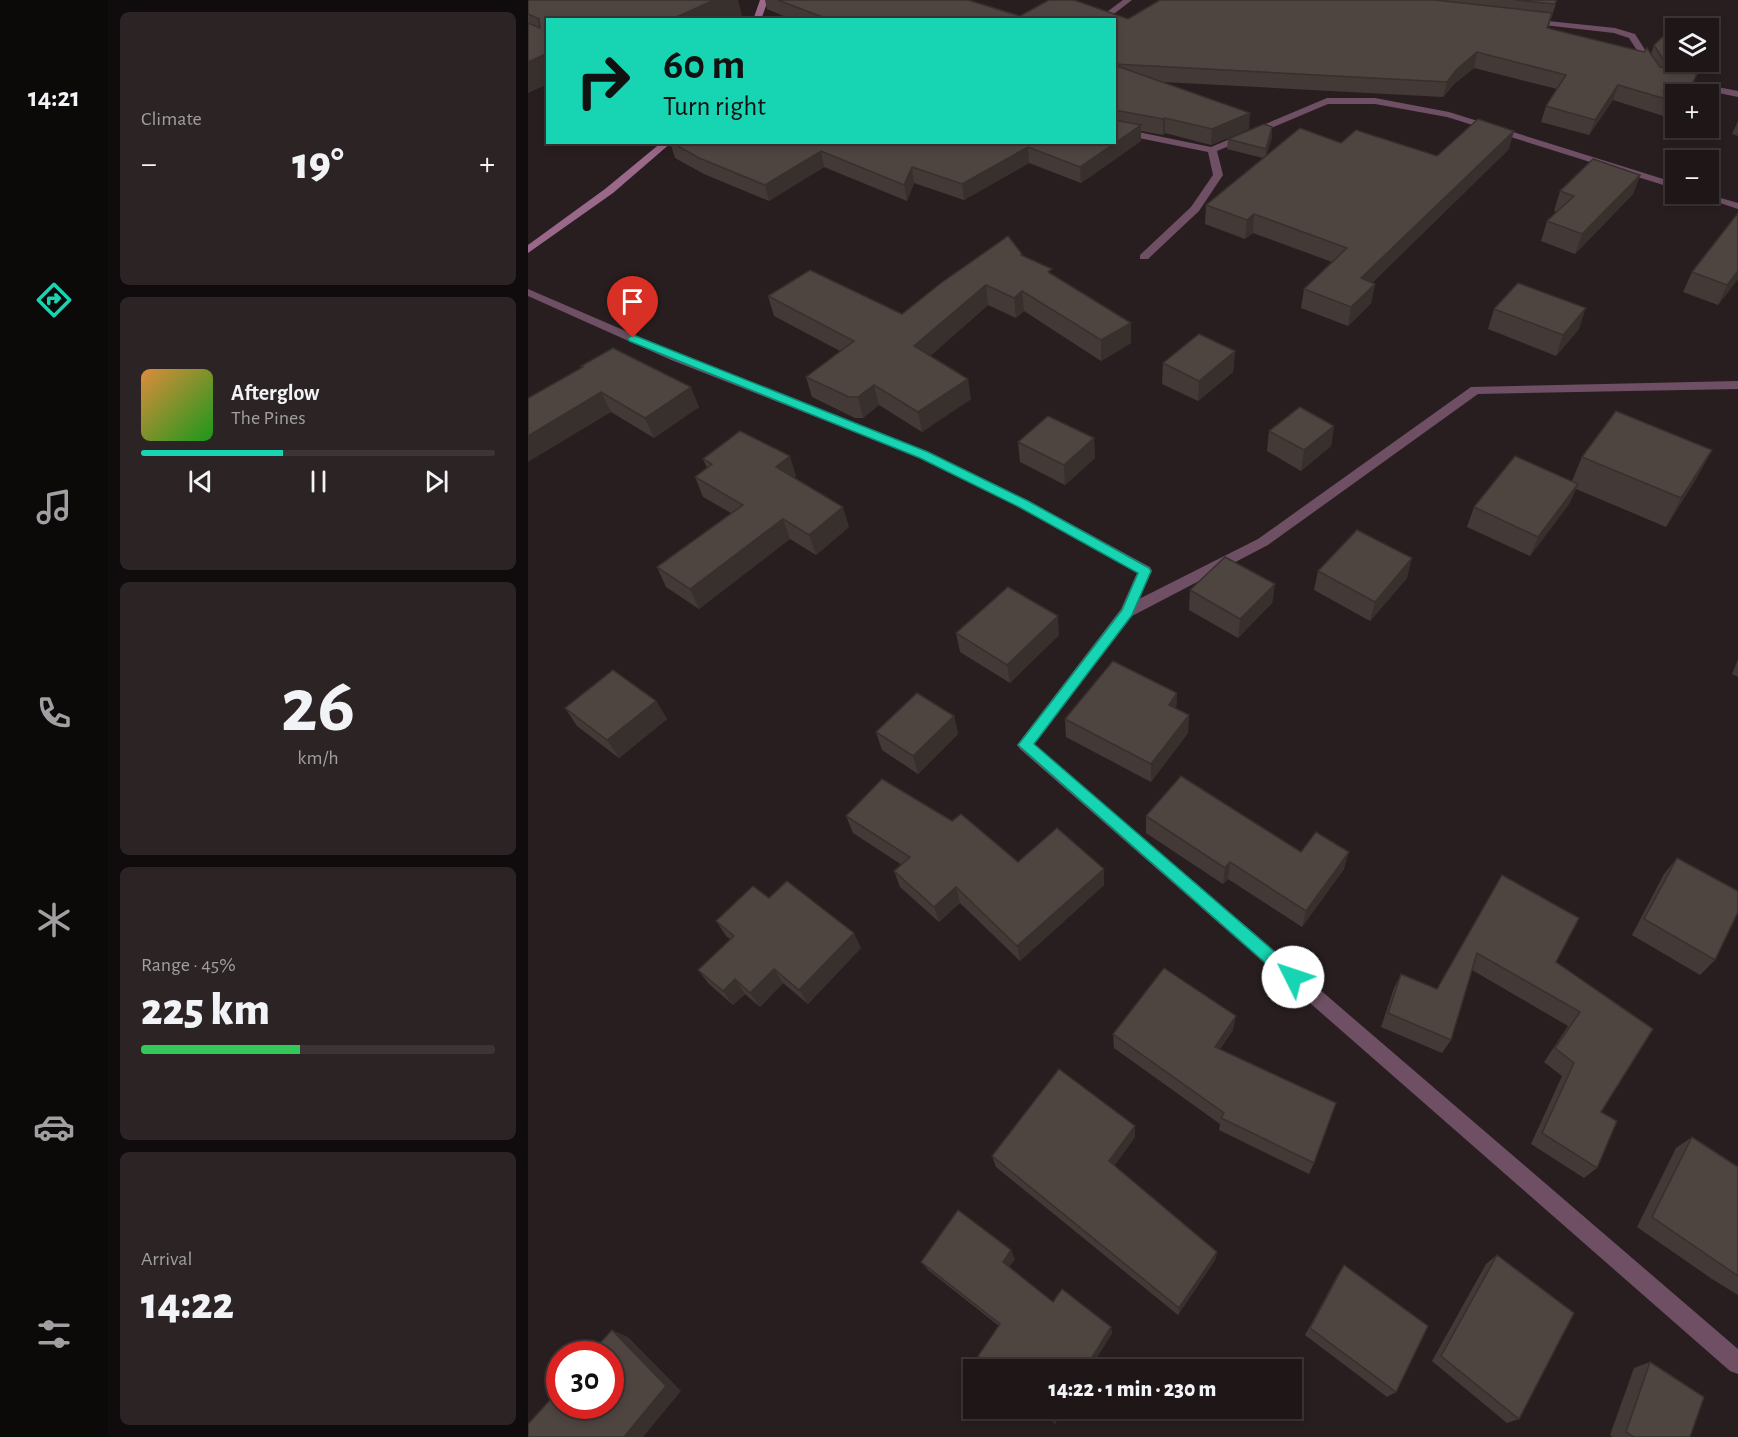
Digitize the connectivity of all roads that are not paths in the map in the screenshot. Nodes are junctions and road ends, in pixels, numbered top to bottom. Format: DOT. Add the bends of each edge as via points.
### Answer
graph roads {
  1 [pos="764,0"];
  2 [pos="1128,0"];
  3 [pos="758,18"];
  4 [pos="1103,18"];
  5 [pos="1522,20"];
  6 [pos="1738,94"];
  7 [pos="1116,130"];
  8 [pos="666,144"];
  9 [pos="1212,150"];
  10 [pos="1665,183"];
  11 [pos="1719,200"];
  12 [pos="1738,206"];
  13 [pos="528,250"];
  14 [pos="1144,257"];
  15 [pos="528,292"];
  16 [pos="1738,385"];
  17 [pos="1127,612"];
  18 [pos="1738,1363"];
  1 -- 3 [label="main road"];
  2 -- 4 [label="street"];
  5 -- 6 [label="street" via="1632,36 1658,78"];
  7 -- 9 [label="street"];
  8 -- 13 [label="main road"];
  9 -- 10 [label="street" via="1327,101 1376,101 1449,115"];
  9 -- 14 [label="street" via="1218,175 1195,209"];
  11 -- 12 [label="street"];
  15 -- 17 [label="street" via="675,357 924,455 1023,504 1145,571"];
  16 -- 17 [label="street" via="1475,390 1263,542"];
  17 -- 18 [label="street" via="1025,745"];
}
